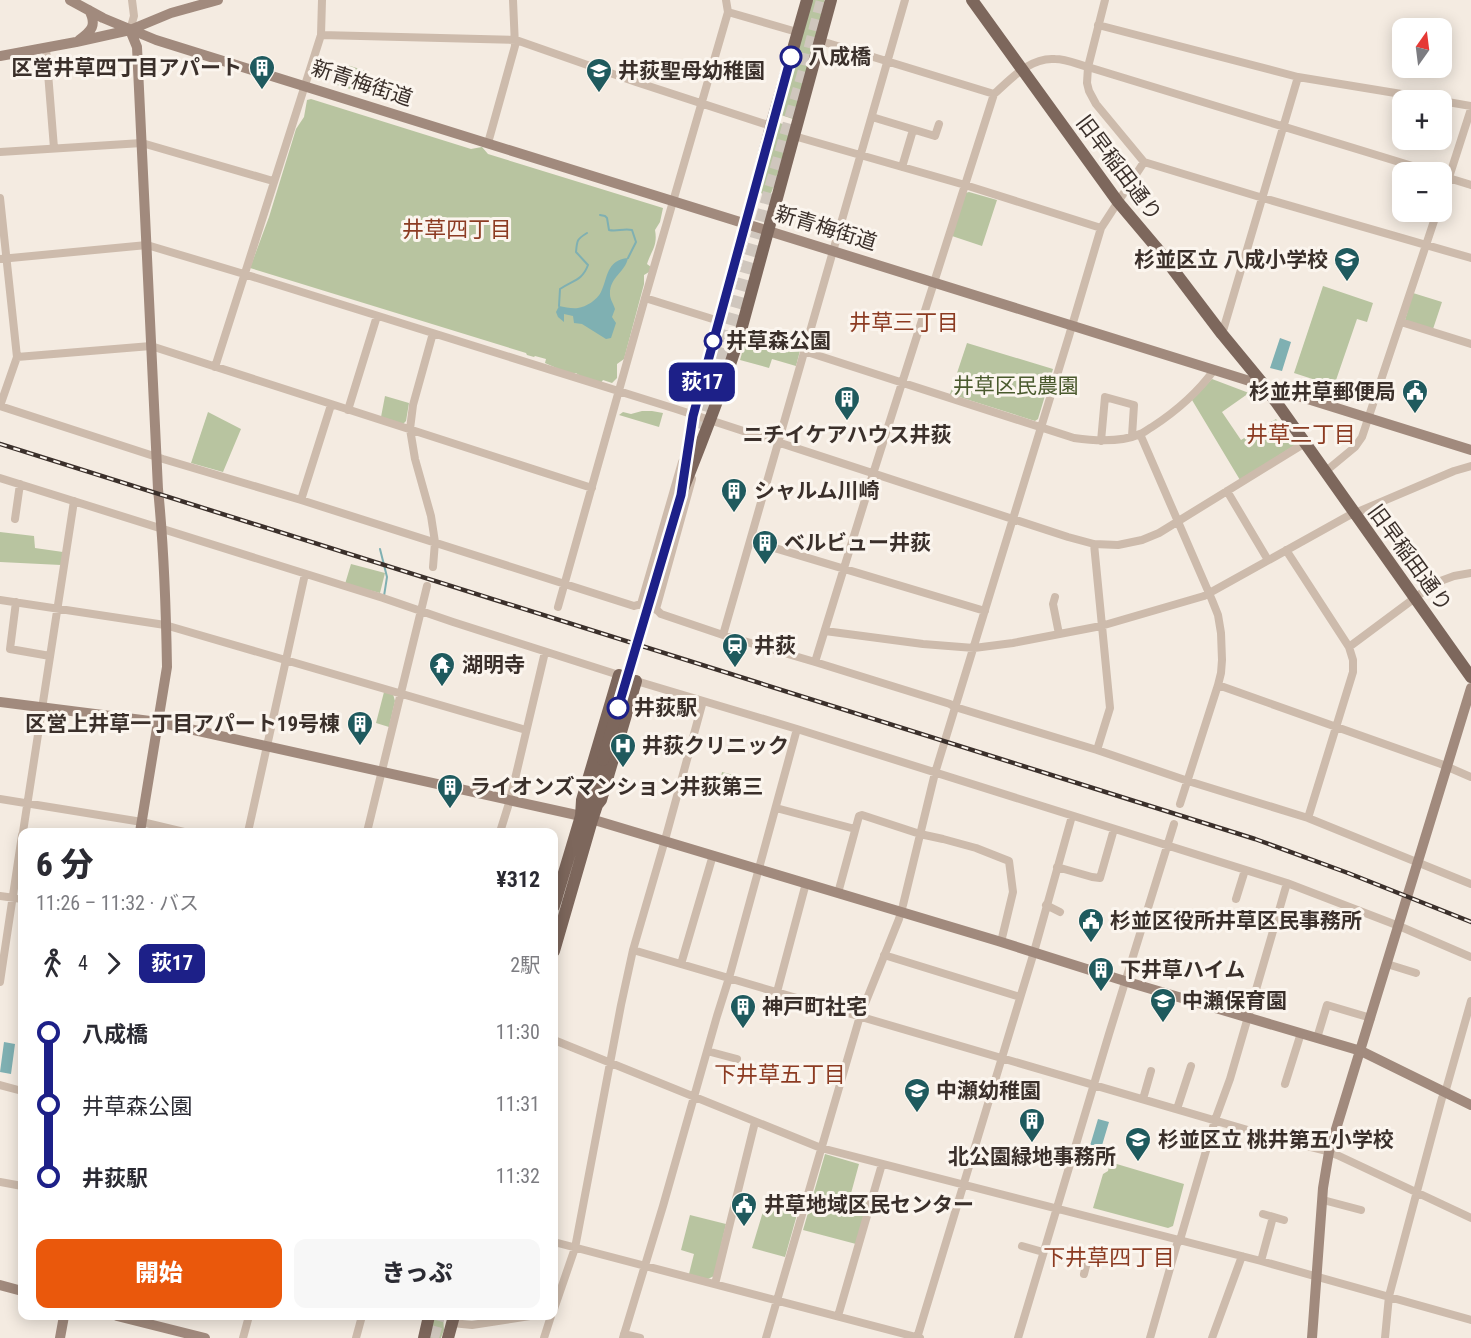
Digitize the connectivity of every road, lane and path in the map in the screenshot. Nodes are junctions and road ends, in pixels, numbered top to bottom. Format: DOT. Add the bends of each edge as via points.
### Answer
graph roads {
  1 [pos="70,0"];
  2 [pos="132,0"];
  3 [pos="218,0"];
  4 [pos="322,0"];
  5 [pos="513,0"];
  6 [pos="726,0"];
  7 [pos="807,0"];
  8 [pos="905,0"];
  9 [pos="972,0"];
  10 [pos="1106,0"];
  11 [pos="830,1"];
  12 [pos="203,2"];
  13 [pos="88,10"];
  14 [pos="728,12"];
  15 [pos="1098,25"];
  16 [pos="130,30"];
  17 [pos="797,32"];
  18 [pos="321,35"];
  19 [pos="516,40"];
  20 [pos="821,41"];
  21 [pos="76,42"];
  22 [pos="46,48"];
  23 [pos="0,56"];
  24 [pos="888,61"];
  25 [pos="1088,67"];
  26 [pos="1022,69"];
  27 [pos="1298,77"];
  28 [pos="305,86"];
  29 [pos="1392,93"];
  30 [pos="994,94"];
  31 [pos="702,104"];
  32 [pos="1452,104"];
  33 [pos="1471,108"];
  34 [pos="872,117"];
  35 [pos="939,124"];
  36 [pos="771,126"];
  37 [pos="1283,127"];
  38 [pos="913,130"];
  39 [pos="794,136"];
  40 [pos="142,142"];
  41 [pos="488,143"];
  42 [pos="54,148"];
  43 [pos="0,152"];
  44 [pos="861,155"];
  45 [pos="1143,162"];
  46 [pos="1399,162"];
  47 [pos="1451,162"];
  48 [pos="902,167"];
  49 [pos="1452,179"];
  50 [pos="273,181"];
  51 [pos="965,185"];
  52 [pos="1471,185"];
  53 [pos="755,190"];
  54 [pos="779,194"];
  55 [pos="0,198"];
  56 [pos="1263,198"];
  57 [pos="674,201"];
  58 [pos="1118,202"];
  59 [pos="1434,222"];
  60 [pos="746,224"];
  61 [pos="1101,228"];
  62 [pos="768,231"];
  63 [pos="1426,244"];
  64 [pos="147,245"];
  65 [pos="833,251"];
  66 [pos="1471,258"];
  67 [pos="3,259"];
  68 [pos="244,274"];
  69 [pos="934,283"];
  70 [pos="645,298"];
  71 [pos="377,316"];
  72 [pos="719,321"];
  73 [pos="1401,322"];
  74 [pos="1072,326"];
  75 [pos="433,333"];
  76 [pos="1222,334"];
  77 [pos="1471,344"];
  78 [pos="151,346"];
  79 [pos="804,351"];
  80 [pos="17,357"];
  81 [pos="215,367"];
  82 [pos="1214,370"];
  83 [pos="902,382"];
  84 [pos="701,386"];
  85 [pos="1264,386"];
  86 [pos="619,392"];
  87 [pos="721,392"];
  88 [pos="331,405"];
  89 [pos="0,406"];
  90 [pos="348,410"];
  91 [pos="693,416"];
  92 [pos="1369,419"];
  93 [pos="711,421"];
  94 [pos="1041,428"];
  95 [pos="410,429"];
  96 [pos="692,430"];
  97 [pos="705,434"];
  98 [pos="1136,435"];
  99 [pos="1101,441"];
  100 [pos="778,443"];
  101 [pos="1305,443"];
  102 [pos="1471,450"];
  103 [pos="157,457"];
  104 [pos="1471,466"];
  105 [pos="1326,471"];
  106 [pos="873,474"];
  107 [pos="0,478"];
  108 [pos="20,484"];
  109 [pos="592,488"];
  110 [pos="1227,491"];
  111 [pos="681,495"];
  112 [pos="301,500"];
  113 [pos="74,501"];
  114 [pos="1353,513"];
  115 [pos="15,519"];
  116 [pos="1013,520"];
  117 [pos="1178,522"];
  118 [pos="161,527"];
  119 [pos="751,541"];
  120 [pos="435,542"];
  121 [pos="1094,544"];
  122 [pos="1286,550"];
  123 [pos="1268,560"];
  124 [pos="433,567"];
  125 [pos="843,569"];
  126 [pos="1471,573"];
  127 [pos="305,574"];
  128 [pos="565,584"];
  129 [pos="427,586"];
  130 [pos="1209,593"];
  131 [pos="1055,597"];
  132 [pos="1414,598"];
  133 [pos="0,600"];
  134 [pos="16,602"];
  135 [pos="640,604"];
  136 [pos="558,606"];
  137 [pos="57,609"];
  138 [pos="656,609"];
  139 [pos="422,611"];
  140 [pos="985,611"];
  141 [pos="165,625"];
  142 [pos="1101,626"];
  143 [pos="825,631"];
  144 [pos="1059,634"];
  145 [pos="723,635"];
  146 [pos="1349,647"];
  147 [pos="974,648"];
  148 [pos="545,651"];
  149 [pos="50,656"];
  150 [pos="286,660"];
  151 [pos="815,662"];
  152 [pos="618,675"];
  153 [pos="1471,677"];
  154 [pos="636,681"];
  155 [pos="1218,685"];
  156 [pos="1471,688"];
  157 [pos="401,694"];
  158 [pos="703,701"];
  159 [pos="0,702"];
  160 [pos="955,707"];
  161 [pos="42,708"];
  162 [pos="158,722"];
  163 [pos="1336,727"];
  164 [pos="797,729"];
  165 [pos="526,730"];
  166 [pos="267,746"];
  167 [pos="1097,750"];
  168 [pos="1447,766"];
  169 [pos="382,771"];
  170 [pos="935,773"];
  171 [pos="1471,777"];
  172 [pos="1188,781"];
  173 [pos="0,799"];
  174 [pos="510,800"];
  175 [pos="27,804"];
  176 [pos="1180,804"];
  177 [pos="776,808"];
  178 [pos="1072,816"];
  179 [pos="586,818"];
  180 [pos="1308,818"];
  181 [pos="1174,824"];
  182 [pos="141,827"];
  183 [pos="24,828"];
  184 [pos="249,828"];
  185 [pos="368,828"];
  186 [pos="501,828"];
  187 [pos="1114,829"];
  188 [pos="855,830"];
  189 [pos="920,834"];
  190 [pos="665,840"];
  191 [pos="1168,845"];
  192 [pos="713,855"];
  193 [pos="1418,862"];
  194 [pos="18,866"];
  195 [pos="1057,867"];
  196 [pos="759,869"];
  197 [pos="1245,870"];
  198 [pos="806,883"];
  199 [pos="1287,883"];
  200 [pos="1471,884"];
  201 [pos="838,893"];
  202 [pos="558,895"];
  203 [pos="0,896"];
  204 [pos="13,898"];
  205 [pos="18,899"];
  206 [pos="1236,899"];
  207 [pos="1046,905"];
  208 [pos="902,912"];
  209 [pos="1060,912"];
  210 [pos="1399,926"];
  211 [pos="558,934"];
  212 [pos="1001,942"];
  213 [pos="633,950"];
  214 [pos="1034,952"];
  215 [pos="884,956"];
  216 [pos="1471,957"];
  217 [pos="681,964"];
  218 [pos="1387,964"];
  219 [pos="1416,973"];
  220 [pos="729,978"];
  221 [pos="0,981"];
  222 [pos="1126,981"];
  223 [pos="777,992"];
  224 [pos="1020,997"];
  225 [pos="1471,1001"];
  226 [pos="860,1016"];
  227 [pos="1248,1017"];
  228 [pos="1371,1018"];
  229 [pos="1300,1033"];
  230 [pos="1317,1038"];
  231 [pos="558,1042"];
  232 [pos="1360,1050"];
  233 [pos="707,1051"];
  234 [pos="1001,1058"];
  235 [pos="737,1059"];
  236 [pos="610,1062"];
  237 [pos="1191,1065"];
  238 [pos="1151,1071"];
  239 [pos="1285,1084"];
  240 [pos="0,1085"];
  241 [pos="1094,1085"];
  242 [pos="18,1090"];
  243 [pos="1445,1093"];
  244 [pos="694,1097"];
  245 [pos="1143,1099"];
  246 [pos="1471,1105"];
  247 [pos="1177,1109"];
  248 [pos="1215,1120"];
  249 [pos="755,1122"];
  250 [pos="821,1148"];
  251 [pos="1329,1152"];
  252 [pos="882,1164"];
  253 [pos="0,1182"];
  254 [pos="18,1185"];
  255 [pos="963,1185"];
  256 [pos="1417,1193"];
  257 [pos="1323,1200"];
  258 [pos="1057,1209"];
  259 [pos="1361,1210"];
  260 [pos="1263,1214"];
  261 [pos="1273,1217"];
  262 [pos="1471,1218"];
  263 [pos="1284,1220"];
  264 [pos="1180,1240"];
  265 [pos="558,1243"];
  266 [pos="1022,1246"];
  267 [pos="575,1248"];
  268 [pos="1043,1252"];
  269 [pos="1242,1256"];
  270 [pos="1261,1261"];
  271 [pos="644,1266"];
  272 [pos="1317,1276"];
  273 [pos="715,1284"];
  274 [pos="0,1286"];
  275 [pos="18,1290"];
  276 [pos="1389,1296"];
  277 [pos="558,1297"];
  278 [pos="777,1300"];
  279 [pos="838,1316"];
  280 [pos="63,1320"];
  281 [pos="147,1320"];
  282 [pos="248,1320"];
  283 [pos="361,1320"];
  284 [pos="428,1320"];
  285 [pos="453,1320"];
  286 [pos="456,1320"];
  287 [pos="504,1320"];
  288 [pos="550,1320"];
  289 [pos="1471,1320"];
  290 [pos="624,1336"];
  291 [pos="60,1338"];
  292 [pos="205,1338"];
  293 [pos="243,1338"];
  294 [pos="356,1338"];
  295 [pos="424,1338"];
  296 [pos="448,1338"];
  297 [pos="543,1338"];
  298 [pos="640,1338"];
  299 [pos="766,1338"];
  300 [pos="918,1338"];
  301 [pos="1018,1338"];
  302 [pos="1150,1338"];
  303 [pos="1212,1338"];
  304 [pos="1312,1338"];
  305 [pos="1385,1338"];
  1 -- 13 [label="street, 新青梅街道"];
  2 -- 16 [label="street" via="134,16"];
  3 -- 12 [label="street"];
  4 -- 18 [label="street"];
  5 -- 19 [label="street"];
  6 -- 14 [label="street"];
  7 -- 17 [label="main road"];
  8 -- 24 [label="street"];
  9 -- 26 [label="main road, 旧早稲田通り"];
  10 -- 15 [label="street"];
  11 -- 20 [label="main road"];
  12 -- 16 [label="street"];
  13 -- 16 [label="street, 新青梅街道"];
  13 -- 21 [label="street" via="93,25"];
  14 -- 17 [label="street"];
  14 -- 31 [label="street"];
  15 -- 25 [label="street"];
  15 -- 27 [label="street"];
  16 -- 21 [label="street"];
  16 -- 28 [label="street, 新青梅街道"];
  16 -- 40 [label="street" via="137,47"];
  17 -- 36 [label="main road"];
  18 -- 19 [label="street"];
  18 -- 28 [label="street"];
  19 -- 31 [label="street"];
  19 -- 41 [label="street"];
  20 -- 24 [label="street"];
  20 -- 39 [label="main road"];
  21 -- 22 [label="street"];
  22 -- 23 [label="street"];
  22 -- 42 [label="street"];
  24 -- 30 [label="street"];
  24 -- 34 [label="street"];
  25 -- 26 [label="street" via="1047,59"];
  25 -- 37 [label="street"];
  25 -- 45 [label="street" via="1087,83 1096,104"];
  26 -- 30 [label="street"];
  26 -- 58 [label="main road, 旧早稲田通り"];
  27 -- 29 [label="street"];
  27 -- 37 [label="street"];
  28 -- 41 [label="street, 新青梅街道"];
  28 -- 50 [label="street"];
  30 -- 51 [label="street"];
  31 -- 36 [label="street"];
  31 -- 57 [label="street"];
  32 -- 33 [label="street"];
  33 -- 47 [label="street"];
  34 -- 38 [label="street"];
  34 -- 44 [label="street"];
  35 -- 38 [label="street" via="935,136"];
  36 -- 53 [label="main road"];
  37 -- 46 [label="street"];
  37 -- 56 [label="street"];
  38 -- 48 [label="street"];
  39 -- 44 [label="street"];
  39 -- 54 [label="main road"];
  40 -- 42 [label="street"];
  40 -- 50 [label="street"];
  40 -- 64 [label="street"];
  41 -- 57 [label="street, 新青梅街道"];
  42 -- 43 [label="street"];
  44 -- 48 [label="street"];
  44 -- 65 [label="street"];
  45 -- 56 [label="street"];
  45 -- 58 [label="street"];
  48 -- 51 [label="street"];
  49 -- 52 [label="street"];
  50 -- 68 [label="street"];
  51 -- 61 [label="street"];
  51 -- 69 [label="street"];
  53 -- 54 [label="main road" via="764,200"];
  53 -- 60 [label="main road"];
  54 -- 62 [label="main road"];
  55 -- 67 [label="street"];
  56 -- 63 [label="street"];
  56 -- 76 [label="street"];
  57 -- 60 [label="street, 新青梅街道"];
  57 -- 70 [label="street"];
  58 -- 61 [label="street"];
  58 -- 76 [label="main road, 旧早稲田通り"];
  59 -- 63 [label="street"];
  60 -- 62 [label="street, 新青梅街道"];
  60 -- 72 [label="main road"];
  61 -- 74 [label="street"];
  62 -- 65 [label="street, 新青梅街道"];
  62 -- 87 [label="main road"];
  63 -- 66 [label="street"];
  63 -- 73 [label="street"];
  64 -- 67 [label="street"];
  64 -- 68 [label="street"];
  64 -- 78 [label="street"];
  65 -- 69 [label="street, 新青梅街道"];
  65 -- 79 [label="street"];
  67 -- 80 [label="street"];
  68 -- 71 [label="street"];
  68 -- 81 [label="street"];
  69 -- 74 [label="street, 新青梅街道"];
  69 -- 83 [label="street"];
  70 -- 72 [label="street"];
  70 -- 86 [label="street"];
  71 -- 75 [label="street"];
  71 -- 90 [label="street"];
  72 -- 84 [label="main road"];
  73 -- 77 [label="street"];
  73 -- 92 [label="street"];
  74 -- 82 [label="street, 新青梅街道"];
  74 -- 94 [label="street"];
  75 -- 86 [label="street"];
  75 -- 95 [label="street"];
  76 -- 85 [label="main road, 旧早稲田通り"];
  78 -- 80 [label="street"];
  78 -- 81 [label="street"];
  78 -- 103 [label="street"];
  79 -- 83 [label="street"];
  79 -- 100 [label="street"];
  80 -- 89 [label="street"];
  81 -- 88 [label="street"];
  82 -- 85 [label="street, 新青梅街道"];
  82 -- 98 [label="street" via="1169,416"];
  83 -- 94 [label="street"];
  83 -- 106 [label="street"];
  84 -- 87 [label="main road" via="709,394"];
  84 -- 91 [label="main road"];
  85 -- 92 [label="street, 新青梅街道"];
  85 -- 101 [label="main road, 旧早稲田通り"];
  86 -- 91 [label="street"];
  86 -- 109 [label="street"];
  87 -- 93 [label="main road"];
  88 -- 90 [label="street"];
  88 -- 112 [label="street"];
  89 -- 103 [label="street"];
  90 -- 95 [label="street"];
  91 -- 93 [label="street"];
  91 -- 96 [label="main road"];
  92 -- 102 [label="street, 新青梅街道"];
  92 -- 105 [label="street" via="1359,442"];
  93 -- 97 [label="main road"];
  93 -- 100 [label="street"];
  94 -- 99 [label="street"];
  94 -- 116 [label="street"];
  95 -- 109 [label="street"];
  95 -- 120 [label="street"];
  96 -- 111 [label="main road"];
  96 -- 135 [label="street"];
  97 -- 111 [label="main road"];
  97 -- 138 [label="street"];
  98 -- 99 [label="street"];
  98 -- 99 [label="street" via="1134,405 1106,397"];
  98 -- 117 [label="street"];
  100 -- 106 [label="street"];
  100 -- 119 [label="street"];
  101 -- 105 [label="main road, 旧早稲田通り"];
  101 -- 110 [label="street"];
  103 -- 112 [label="street"];
  103 -- 118 [label="street"];
  104 -- 114 [label="street"];
  105 -- 114 [label="main road, 旧早稲田通り"];
  106 -- 116 [label="street"];
  106 -- 125 [label="street"];
  107 -- 108 [label="street"];
  108 -- 113 [label="street"];
  108 -- 115 [label="street"];
  109 -- 128 [label="street"];
  110 -- 117 [label="street"];
  110 -- 123 [label="street"];
  111 -- 179 [label="main road, bridge"];
  112 -- 120 [label="street"];
  113 -- 118 [label="street"];
  113 -- 137 [label="street"];
  114 -- 122 [label="street"];
  114 -- 132 [label="main road, 旧早稲田通り"];
  116 -- 121 [label="street"];
  116 -- 140 [label="street"];
  117 -- 121 [label="street" via="1142,540"];
  117 -- 130 [label="street"];
  118 -- 127 [label="street"];
  118 -- 141 [label="street"];
  119 -- 125 [label="street"];
  119 -- 145 [label="street"];
  120 -- 124 [label="street"];
  120 -- 128 [label="street"];
  121 -- 142 [label="street"];
  122 -- 123 [label="street"];
  122 -- 146 [label="street"];
  123 -- 130 [label="street"];
  125 -- 140 [label="street"];
  125 -- 143 [label="street"];
  126 -- 132 [label="street" via="1435,583"];
  127 -- 139 [label="street"];
  127 -- 150 [label="street"];
  128 -- 135 [label="street" via="634,606"];
  128 -- 136 [label="street"];
  129 -- 139 [label="street"];
  130 -- 142 [label="street"];
  130 -- 155 [label="street" via="1218,615 1222,647"];
  131 -- 144 [label="street"];
  132 -- 146 [label="street"];
  132 -- 153 [label="main road, 旧早稲田通り"];
  133 -- 134 [label="street"];
  134 -- 137 [label="street"];
  134 -- 149 [label="street" via="10,649"];
  135 -- 138 [label="street"];
  137 -- 141 [label="street"];
  137 -- 149 [label="street"];
  138 -- 145 [label="street"];
  139 -- 148 [label="street"];
  139 -- 157 [label="street"];
  140 -- 147 [label="street"];
  141 -- 150 [label="street"];
  141 -- 162 [label="street" via="167,668"];
  142 -- 144 [label="street"];
  142 -- 167 [label="street" via="1110,708"];
  143 -- 147 [label="street"];
  143 -- 151 [label="street"];
  144 -- 147 [label="street"];
  145 -- 151 [label="street"];
  146 -- 163 [label="street" via="1353,672"];
  147 -- 160 [label="street"];
  148 -- 152 [label="street"];
  148 -- 165 [label="street"];
  149 -- 161 [label="street"];
  150 -- 157 [label="street"];
  150 -- 166 [label="street"];
  151 -- 160 [label="street"];
  152 -- 154 [label="street"];
  152 -- 179 [label="main road" via="582,800"];
  154 -- 158 [label="street"];
  154 -- 179 [label="main road" via="602,800"];
  155 -- 163 [label="street"];
  155 -- 172 [label="street"];
  156 -- 168 [label="street"];
  157 -- 165 [label="street"];
  157 -- 169 [label="street"];
  158 -- 164 [label="street"];
  158 -- 190 [label="street"];
  159 -- 161 [label="street"];
  160 -- 167 [label="street"];
  160 -- 170 [label="street"];
  161 -- 162 [label="street"];
  161 -- 175 [label="street"];
  162 -- 166 [label="street"];
  162 -- 182 [label="street"];
  163 -- 168 [label="street"];
  163 -- 180 [label="street"];
  164 -- 170 [label="street"];
  164 -- 177 [label="street"];
  165 -- 174 [label="street"];
  166 -- 169 [label="street"];
  166 -- 184 [label="street"];
  167 -- 172 [label="street"];
  168 -- 171 [label="street"];
  168 -- 193 [label="street"];
  169 -- 174 [label="street"];
  169 -- 185 [label="street"];
  170 -- 178 [label="street"];
  170 -- 189 [label="street"];
  172 -- 176 [label="street"];
  172 -- 180 [label="street"];
  173 -- 175 [label="street"];
  174 -- 179 [label="street"];
  174 -- 186 [label="street"];
  175 -- 182 [label="street"];
  175 -- 183 [label="street"];
  177 -- 188 [label="street"];
  177 -- 196 [label="street"];
  178 -- 187 [label="street"];
  178 -- 195 [label="street"];
  179 -- 190 [label="street"];
  179 -- 202 [label="main road"];
  179 -- 211 [label="main road"];
  180 -- 193 [label="street"];
  181 -- 191 [label="street"];
  187 -- 191 [label="street"];
  187 -- 195 [label="street" via="1100,878"];
  188 -- 189 [label="street" via="862,814"];
  188 -- 201 [label="street"];
  189 -- 208 [label="street"];
  189 -- 212 [label="street" via="1009,861 1013,892"];
  190 -- 192 [label="street"];
  190 -- 213 [label="street"];
  191 -- 197 [label="street"];
  191 -- 222 [label="street"];
  192 -- 196 [label="street"];
  192 -- 217 [label="street"];
  193 -- 200 [label="street"];
  193 -- 210 [label="street"];
  194 -- 204 [label="street"];
  195 -- 207 [label="street"];
  196 -- 198 [label="street"];
  196 -- 220 [label="street"];
  197 -- 199 [label="street"];
  197 -- 206 [label="street"];
  198 -- 201 [label="street"];
  198 -- 223 [label="street"];
  199 -- 210 [label="street"];
  199 -- 227 [label="street"];
  201 -- 208 [label="street"];
  203 -- 204 [label="street"];
  204 -- 205 [label="street"];
  204 -- 221 [label="street"];
  207 -- 209 [label="street"];
  207 -- 214 [label="street"];
  208 -- 212 [label="street"];
  208 -- 215 [label="street"];
  210 -- 216 [label="street"];
  210 -- 218 [label="street"];
  212 -- 214 [label="street"];
  213 -- 217 [label="street"];
  213 -- 236 [label="street"];
  214 -- 222 [label="street"];
  214 -- 224 [label="street"];
  215 -- 224 [label="street"];
  215 -- 226 [label="street"];
  217 -- 220 [label="street"];
  218 -- 219 [label="street"];
  218 -- 228 [label="street"];
  220 -- 223 [label="street"];
  220 -- 233 [label="street"];
  222 -- 227 [label="street"];
  222 -- 241 [label="street"];
  223 -- 226 [label="street"];
  224 -- 234 [label="street"];
  225 -- 243 [label="street"];
  226 -- 234 [label="street"];
  226 -- 250 [label="street"];
  227 -- 229 [label="street"];
  227 -- 248 [label="street"];
  228 -- 230 [label="street" via="1328,1005"];
  228 -- 232 [label="street"];
  229 -- 230 [label="street"];
  229 -- 239 [label="street"];
  230 -- 232 [label="street"];
  231 -- 236 [label="street"];
  232 -- 243 [label="street"];
  232 -- 251 [label="street"];
  233 -- 235 [label="street"];
  233 -- 244 [label="street"];
  234 -- 241 [label="street"];
  234 -- 255 [label="street"];
  236 -- 244 [label="street"];
  236 -- 267 [label="street"];
  237 -- 247 [label="street"];
  238 -- 245 [label="street"];
  240 -- 242 [label="street"];
  241 -- 245 [label="street"];
  241 -- 258 [label="street"];
  243 -- 246 [label="street"];
  243 -- 256 [label="street"];
  244 -- 249 [label="street"];
  244 -- 271 [label="street"];
  245 -- 247 [label="street"];
  247 -- 248 [label="street"];
  248 -- 251 [label="street"];
  248 -- 264 [label="street"];
  249 -- 250 [label="street"];
  249 -- 273 [label="street"];
  250 -- 252 [label="street"];
  250 -- 278 [label="street"];
  251 -- 256 [label="street"];
  251 -- 257 [label="street"];
  252 -- 255 [label="street"];
  252 -- 279 [label="street"];
  253 -- 254 [label="street"];
  255 -- 258 [label="street"];
  255 -- 300 [label="street"];
  256 -- 262 [label="street"];
  256 -- 276 [label="street"];
  257 -- 259 [label="street"];
  257 -- 272 [label="street"];
  258 -- 264 [label="street"];
  258 -- 268 [label="street"];
  260 -- 261 [label="street"];
  261 -- 263 [label="street"];
  261 -- 270 [label="street"];
  264 -- 269 [label="street"];
  264 -- 302 [label="street"];
  265 -- 267 [label="street"];
  266 -- 268 [label="street"];
  267 -- 271 [label="street"];
  267 -- 277 [label="street"];
  268 -- 301 [label="street"];
  269 -- 270 [label="street"];
  269 -- 303 [label="street"];
  270 -- 272 [label="street"];
  271 -- 273 [label="street"];
  271 -- 290 [label="street"];
  272 -- 276 [label="street"];
  272 -- 304 [label="street"];
  273 -- 278 [label="street"];
  274 -- 275 [label="street"];
  276 -- 289 [label="street"];
  276 -- 305 [label="street"];
  278 -- 279 [label="street"];
  278 -- 299 [label="street"];
  279 -- 300 [label="street"];
  280 -- 291 [label="street"];
  281 -- 292 [label="street"];
  282 -- 293 [label="street"];
  283 -- 294 [label="street"];
  284 -- 295 [label="main road"];
  285 -- 296 [label="main road"];
  286 -- 287 [label="street" via="471,1325"];
  288 -- 297 [label="street"];
  290 -- 298 [label="street"];
}
